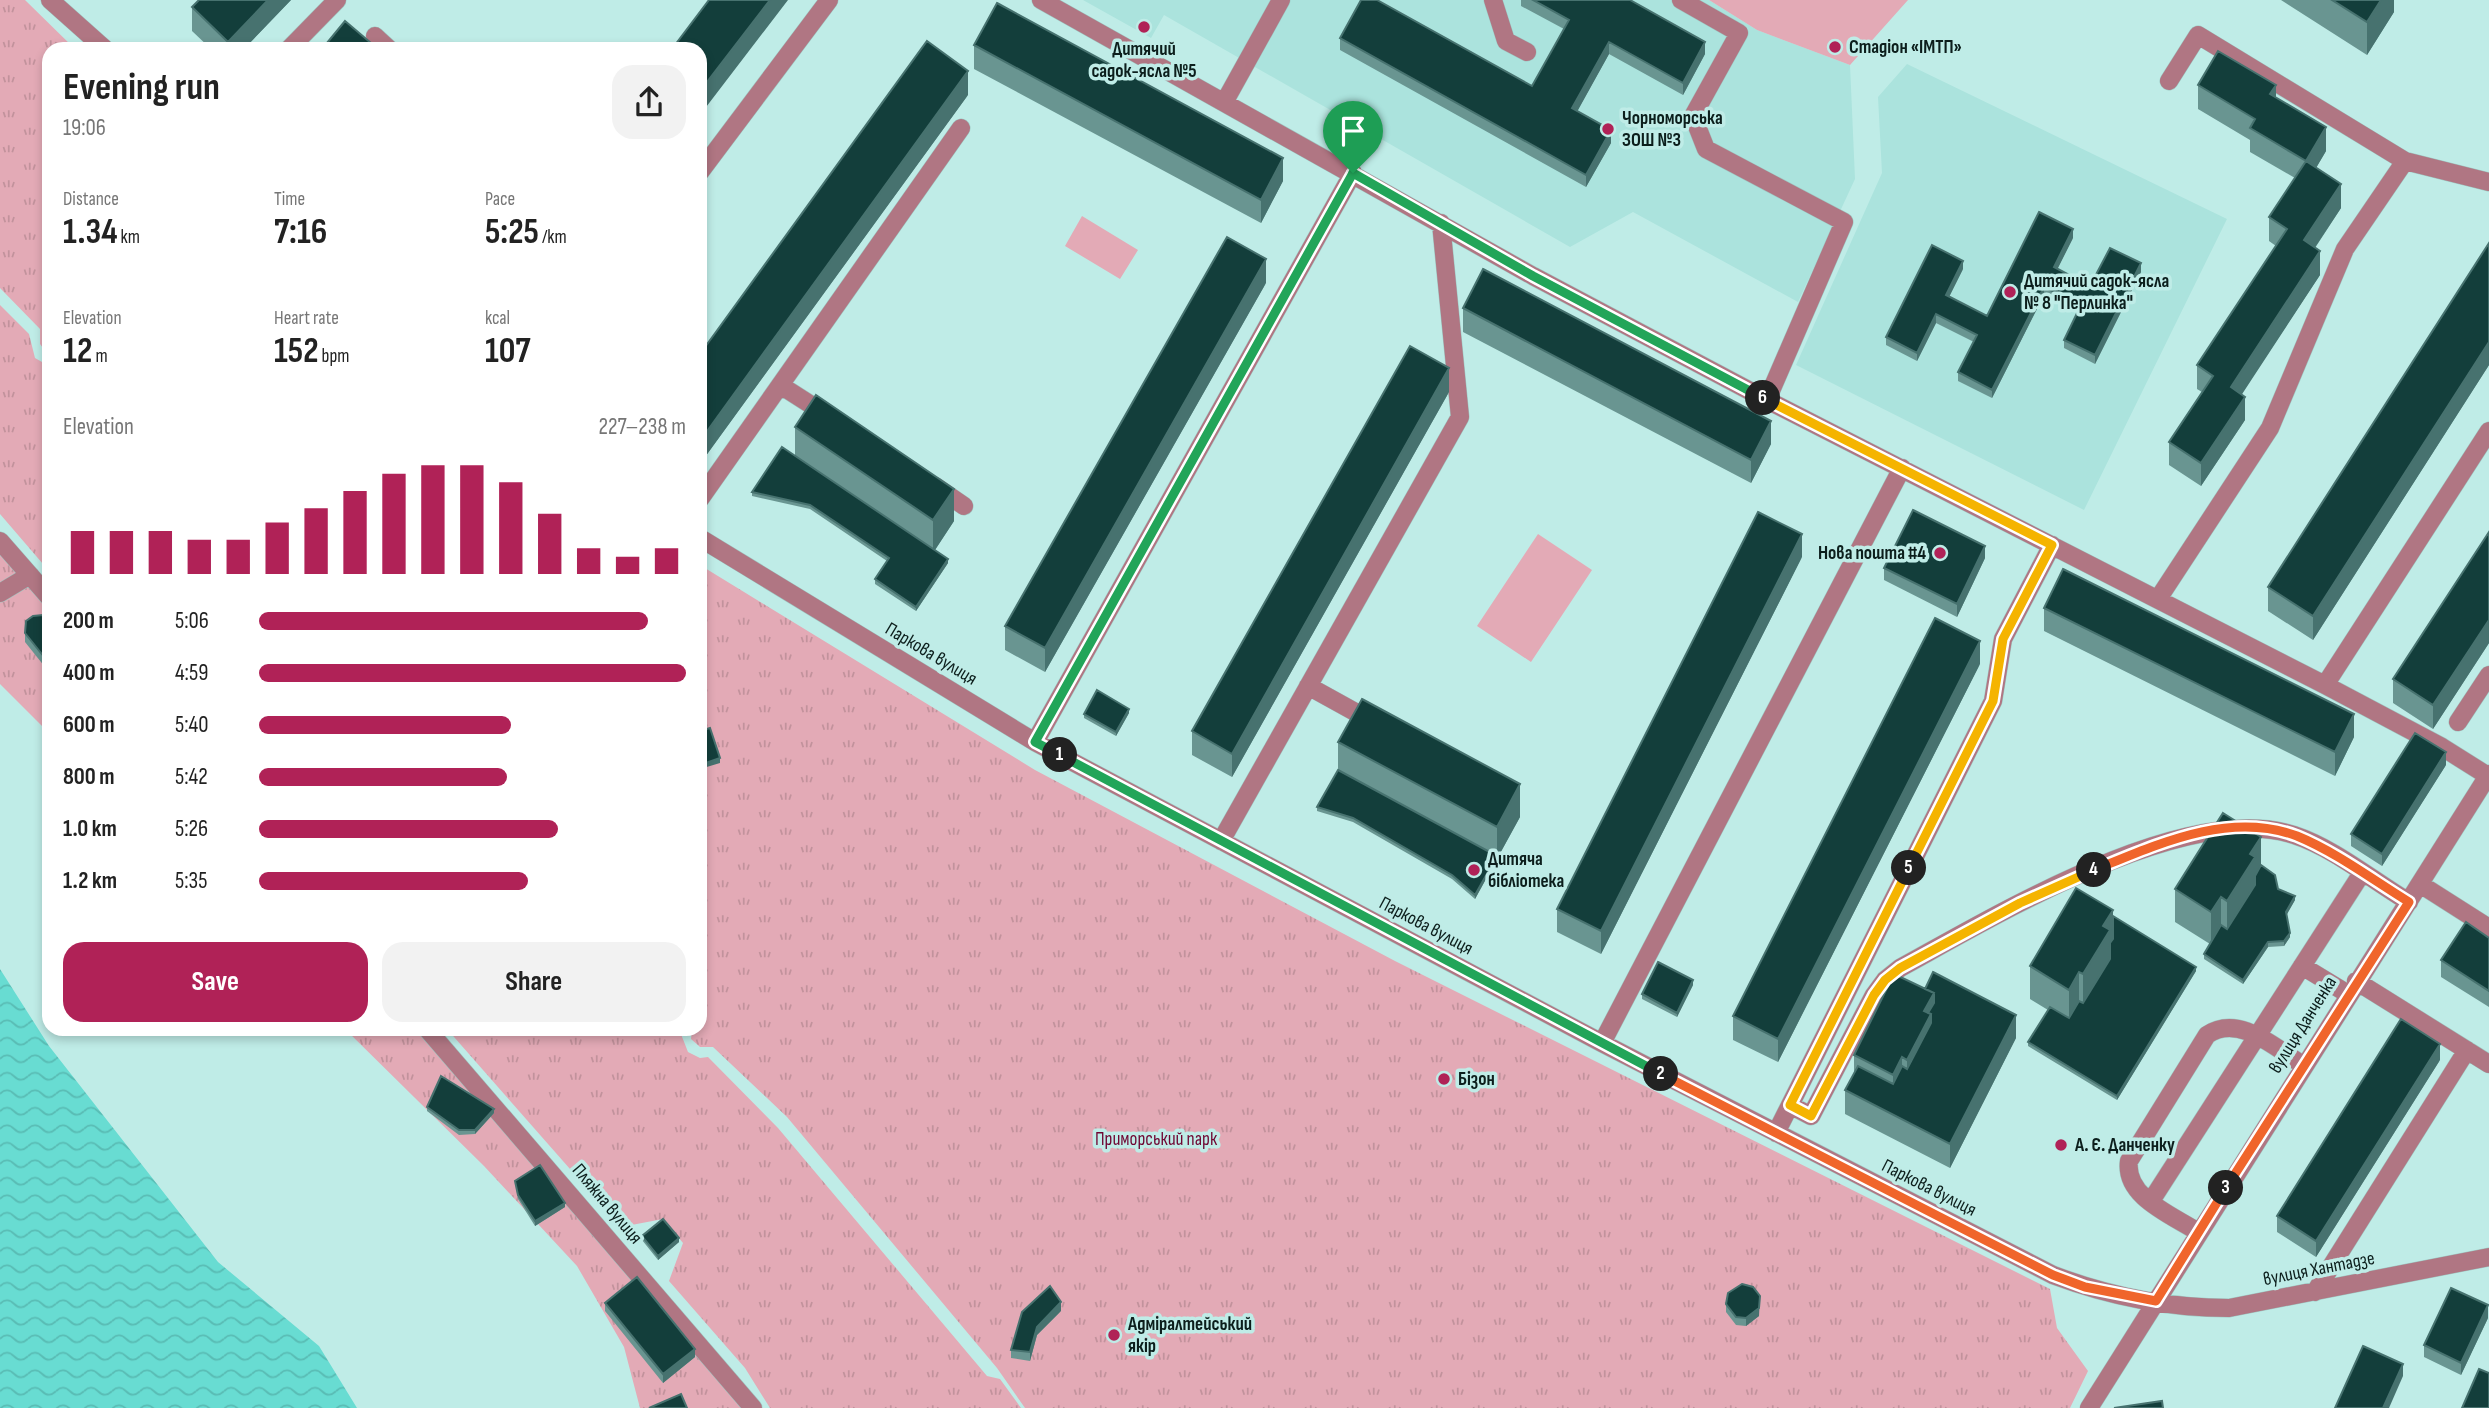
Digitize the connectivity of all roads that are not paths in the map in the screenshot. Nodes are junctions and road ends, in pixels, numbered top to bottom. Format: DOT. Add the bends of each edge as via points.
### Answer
graph roads {
  1 [pos="50,0"];
  2 [pos="337,0"];
  3 [pos="829,0"];
  4 [pos="1041,0"];
  5 [pos="1281,0"];
  6 [pos="1493,0"];
  7 [pos="1681,0"];
  8 [pos="375,36"];
  9 [pos="97,42"];
  10 [pos="296,42"];
  11 [pos="381,42"];
  12 [pos="1527,52"];
  13 [pos="2169,81"];
  14 [pos="1225,101"];
  15 [pos="961,128"];
  16 [pos="2405,161"];
  17 [pos="707,163"];
  18 [pos="1353,173"];
  19 [pos="2488,178"];
  20 [pos="1441,223"];
  21 [pos="780,385"];
  22 [pos="1767,400"];
  23 [pos="849,430"];
  24 [pos="2489,431"];
  25 [pos="1902,468"];
  26 [pos="918,475"];
  27 [pos="707,489"];
  28 [pos="964,506"];
  29 [pos="0,541"];
  30 [pos="707,542"];
  31 [pos="2052,545"];
  32 [pos="30,575"];
  33 [pos="42,589"];
  34 [pos="0,593"];
  35 [pos="2158,599"];
  36 [pos="2489,675"];
  37 [pos="2325,685"];
  38 [pos="1308,686"];
  39 [pos="2458,722"];
  40 [pos="1390,731"];
  41 [pos="1035,742"];
  42 [pos="2488,775"];
  43 [pos="1221,841"];
  44 [pos="2362,873"];
  45 [pos="2420,884"];
  46 [pos="2409,902"];
  47 [pos="2489,928"];
  48 [pos="2302,966"];
  49 [pos="2352,988"];
  50 [pos="433,1036"];
  51 [pos="2257,1036"];
  52 [pos="1602,1043"];
  53 [pos="2468,1050"];
  54 [pos="2489,1064"];
  55 [pos="2303,1065"];
  56 [pos="1790,1105"];
  57 [pos="1776,1133"];
  58 [pos="2151,1201"];
  59 [pos="2198,1232"];
  60 [pos="2489,1256"];
  61 [pos="2315,1292"];
  62 [pos="2156,1301"];
  63 [pos="753,1408"];
  64 [pos="2089,1408"];
  1 -- 9 [label="street"];
  2 -- 10 [label="street"];
  3 -- 17 [label="street"];
  4 -- 14 [label="street"];
  5 -- 14 [label="street"];
  6 -- 12 [label="street" via="1506,41"];
  7 -- 22 [label="street" via="1739,33 1693,116 1706,149 1844,222"];
  8 -- 11 [label="street"];
  13 -- 16 [label="street" via="2198,35"];
  14 -- 18 [label="street"];
  15 -- 21 [label="street"];
  16 -- 19 [label="street"];
  16 -- 35 [label="street" via="2345,249 2270,428"];
  18 -- 20 [label="street"];
  18 -- 41 [label="street"];
  20 -- 22 [label="street"];
  20 -- 38 [label="street" via="1460,417"];
  21 -- 23 [label="street"];
  21 -- 27 [label="street"];
  22 -- 25 [label="street"];
  24 -- 37 [label="street"];
  25 -- 31 [label="street"];
  25 -- 52 [label="street"];
  26 -- 28 [label="street"];
  29 -- 32 [label="street"];
  30 -- 41 [label="street, Паркова вулиця"];
  31 -- 35 [label="street"];
  31 -- 56 [label="street" via="2003,639 1993,701"];
  32 -- 33 [label="street"];
  32 -- 34 [label="street"];
  35 -- 37 [label="street"];
  36 -- 39 [label="street"];
  37 -- 42 [label="street"];
  38 -- 40 [label="street"];
  38 -- 43 [label="street"];
  41 -- 43 [label="street, Паркова вулиця"];
  42 -- 45 [label="street, вулиця Данченка"];
  43 -- 52 [label="street, Паркова вулиця"];
  44 -- 46 [label="street"];
  44 -- 48 [label="street"];
  44 -- 56 [label="street" via="2314,844 2274,831 2195,833 2142,851 2020,903 1900,968 1874,995 1811,1116"];
  45 -- 46 [label="street, вулиця Данченка"];
  45 -- 47 [label="street"];
  46 -- 49 [label="street, вулиця Данченка"];
  48 -- 49 [label="street"];
  48 -- 51 [label="street"];
  49 -- 53 [label="street"];
  49 -- 55 [label="street, вулиця Данченка"];
  50 -- 63 [label="street, Пляжна вулиця"];
  51 -- 55 [label="street"];
  51 -- 58 [label="street"];
  51 -- 58 [label="street" via="2230,1026 2207,1035 2129,1161 2130,1182"];
  52 -- 57 [label="street, Паркова вулиця"];
  53 -- 54 [label="street"];
  53 -- 61 [label="street"];
  55 -- 59 [label="street, вулиця Данченка"];
  56 -- 57 [label="street"];
  57 -- 62 [label="street, Паркова вулиця" via="2053,1275 2085,1287"];
  58 -- 59 [label="street"];
  59 -- 62 [label="street, вулиця Данченка"];
  60 -- 61 [label="street, вулиця Хантадзе"];
  61 -- 62 [label="street, вулиця Хантадзе" via="2229,1308"];
  62 -- 64 [label="street, вулиця Данченка"];
}
